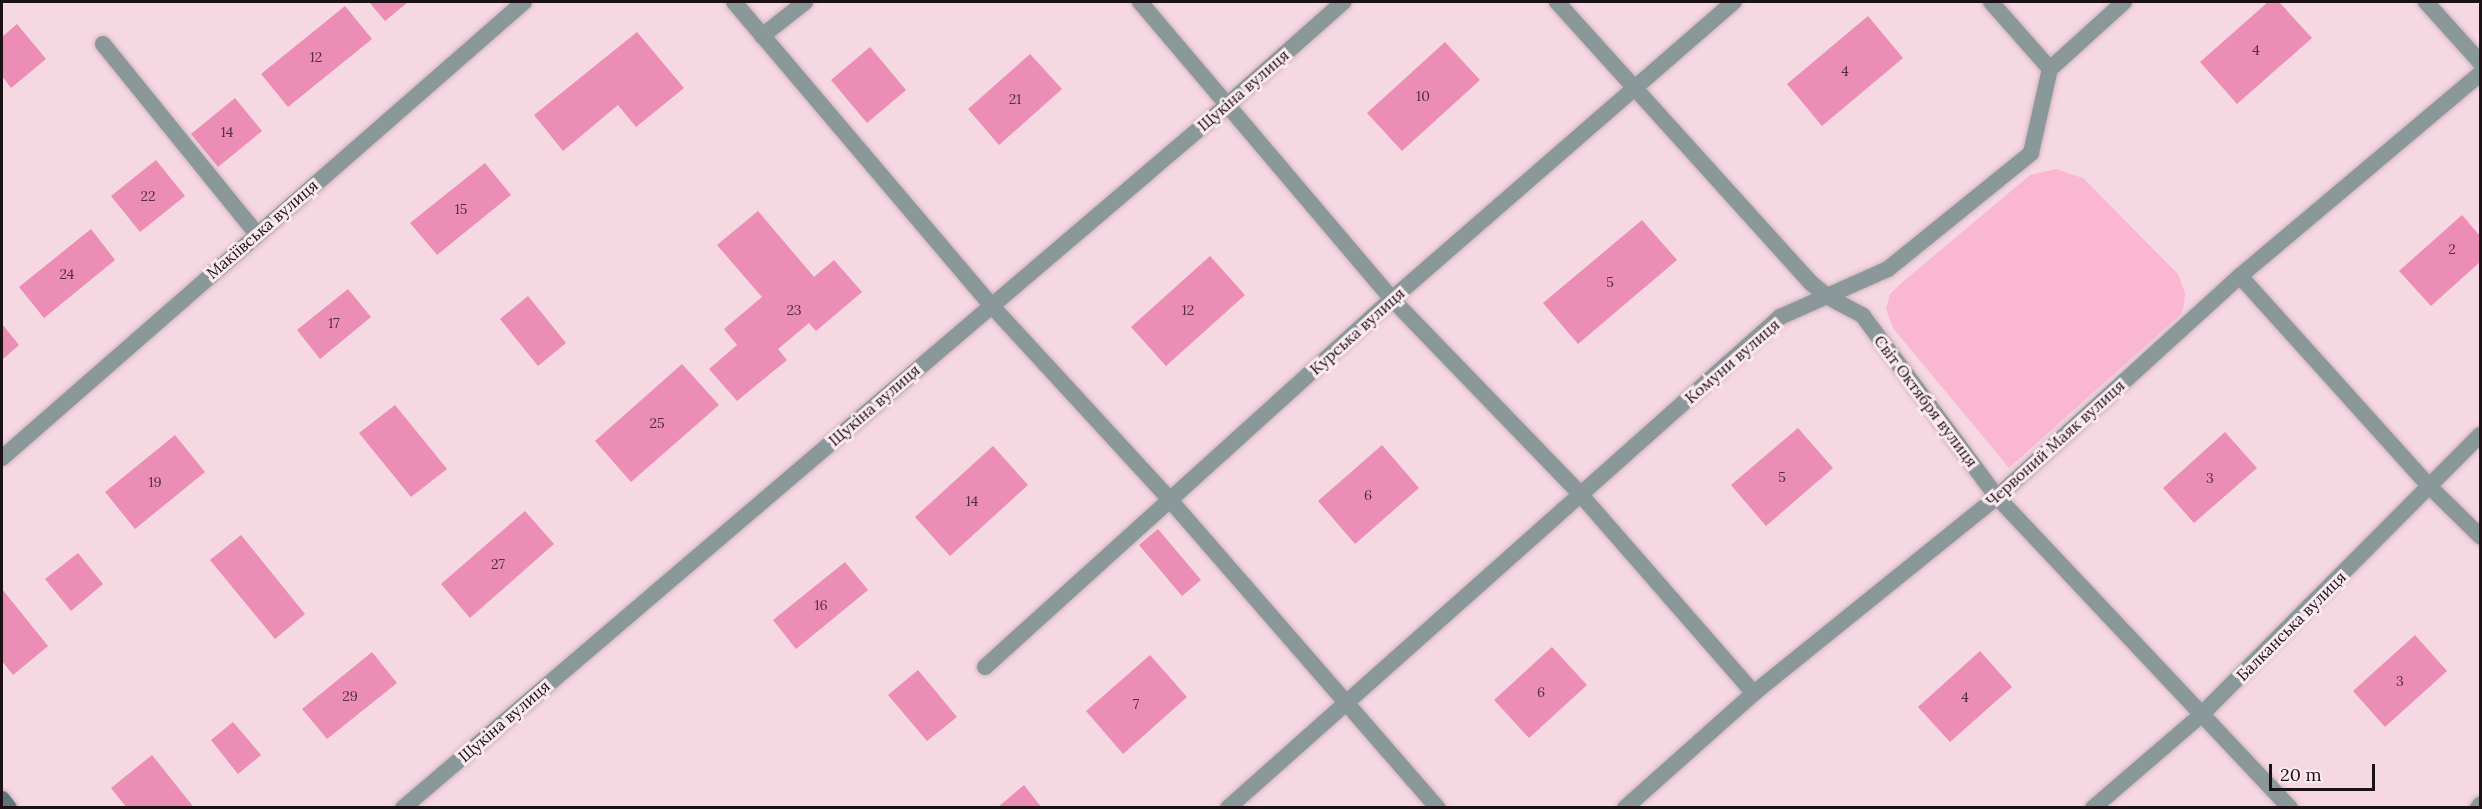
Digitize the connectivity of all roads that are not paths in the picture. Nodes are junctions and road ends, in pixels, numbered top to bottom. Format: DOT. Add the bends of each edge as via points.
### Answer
graph roads {
  1 [pos="524,2"];
  2 [pos="734,2"];
  3 [pos="805,2"];
  4 [pos="1140,2"];
  5 [pos="1342,2"];
  6 [pos="1557,2"];
  7 [pos="1734,2"];
  8 [pos="1991,2"];
  9 [pos="2124,2"];
  10 [pos="2426,2"];
  11 [pos="762,36"];
  12 [pos="103,44"];
  13 [pos="2481,62"];
  14 [pos="2050,69"];
  15 [pos="2481,74"];
  16 [pos="1636,89"];
  17 [pos="1226,106"];
  18 [pos="256,233"];
  19 [pos="2240,276"];
  20 [pos="1828,297"];
  21 [pos="1392,299"];
  22 [pos="991,305"];
  23 [pos="2481,435"];
  24 [pos="2,458"];
  25 [pos="2431,488"];
  26 [pos="1581,495"];
  27 [pos="1997,497"];
  28 [pos="1170,500"];
  29 [pos="2481,536"];
  30 [pos="985,667"];
  31 [pos="1754,693"];
  32 [pos="1344,703"];
  33 [pos="2201,715"];
  34 [pos="2,800"];
  35 [pos="9,807"];
  36 [pos="403,807"];
  37 [pos="1228,807"];
  38 [pos="1438,807"];
  39 [pos="1625,807"];
  40 [pos="2093,807"];
  41 [pos="2290,807"];
  1 -- 18 [label="street, Макіївська вулиця"];
  2 -- 11 [label="street"];
  3 -- 11 [label="street"];
  4 -- 17 [label="street"];
  5 -- 17 [label="street, Щукіна вулиця"];
  6 -- 16 [label="street, Світ Октября вулиця"];
  7 -- 16 [label="street, Курська вулиця"];
  8 -- 14 [label="street"];
  9 -- 14 [label="street"];
  10 -- 13 [label="street"];
  11 -- 22 [label="street"];
  12 -- 18 [label="street"];
  14 -- 20 [label="street, Комуни вулиця" via="2031,153 1888,269"];
  15 -- 19 [label="street, Червоний Маяк вулиця"];
  16 -- 20 [label="street, Світ Октября вулиця"];
  16 -- 21 [label="street, Курська вулиця"];
  17 -- 21 [label="street"];
  17 -- 22 [label="street, Щукіна вулиця"];
  18 -- 24 [label="street, Макіївська вулиця"];
  19 -- 25 [label="street"];
  19 -- 27 [label="street, Червоний Маяк вулиця"];
  20 -- 26 [label="street, Комуни вулиця" via="1780,317"];
  20 -- 27 [label="street, Світ Октября вулиця" via="1863,316"];
  21 -- 26 [label="street"];
  21 -- 28 [label="street, Курська вулиця"];
  22 -- 28 [label="street"];
  22 -- 36 [label="street, Щукіна вулиця"];
  23 -- 25 [label="street, Балканська вулиця"];
  25 -- 29 [label="street"];
  25 -- 33 [label="street, Балканська вулиця"];
  26 -- 31 [label="street"];
  26 -- 32 [label="street, Комуни вулиця"];
  27 -- 31 [label="street, Червоний Маяк вулиця"];
  27 -- 33 [label="street, Світ Октября вулиця"];
  28 -- 30 [label="street, Курська вулиця"];
  28 -- 32 [label="street"];
  31 -- 39 [label="street, Червоний Маяк вулиця"];
  32 -- 37 [label="street, Комуни вулиця"];
  32 -- 38 [label="street"];
  33 -- 40 [label="street, Балканська вулиця"];
  33 -- 41 [label="street, Світ Октября вулиця"];
  34 -- 35 [label="main road"];
}
